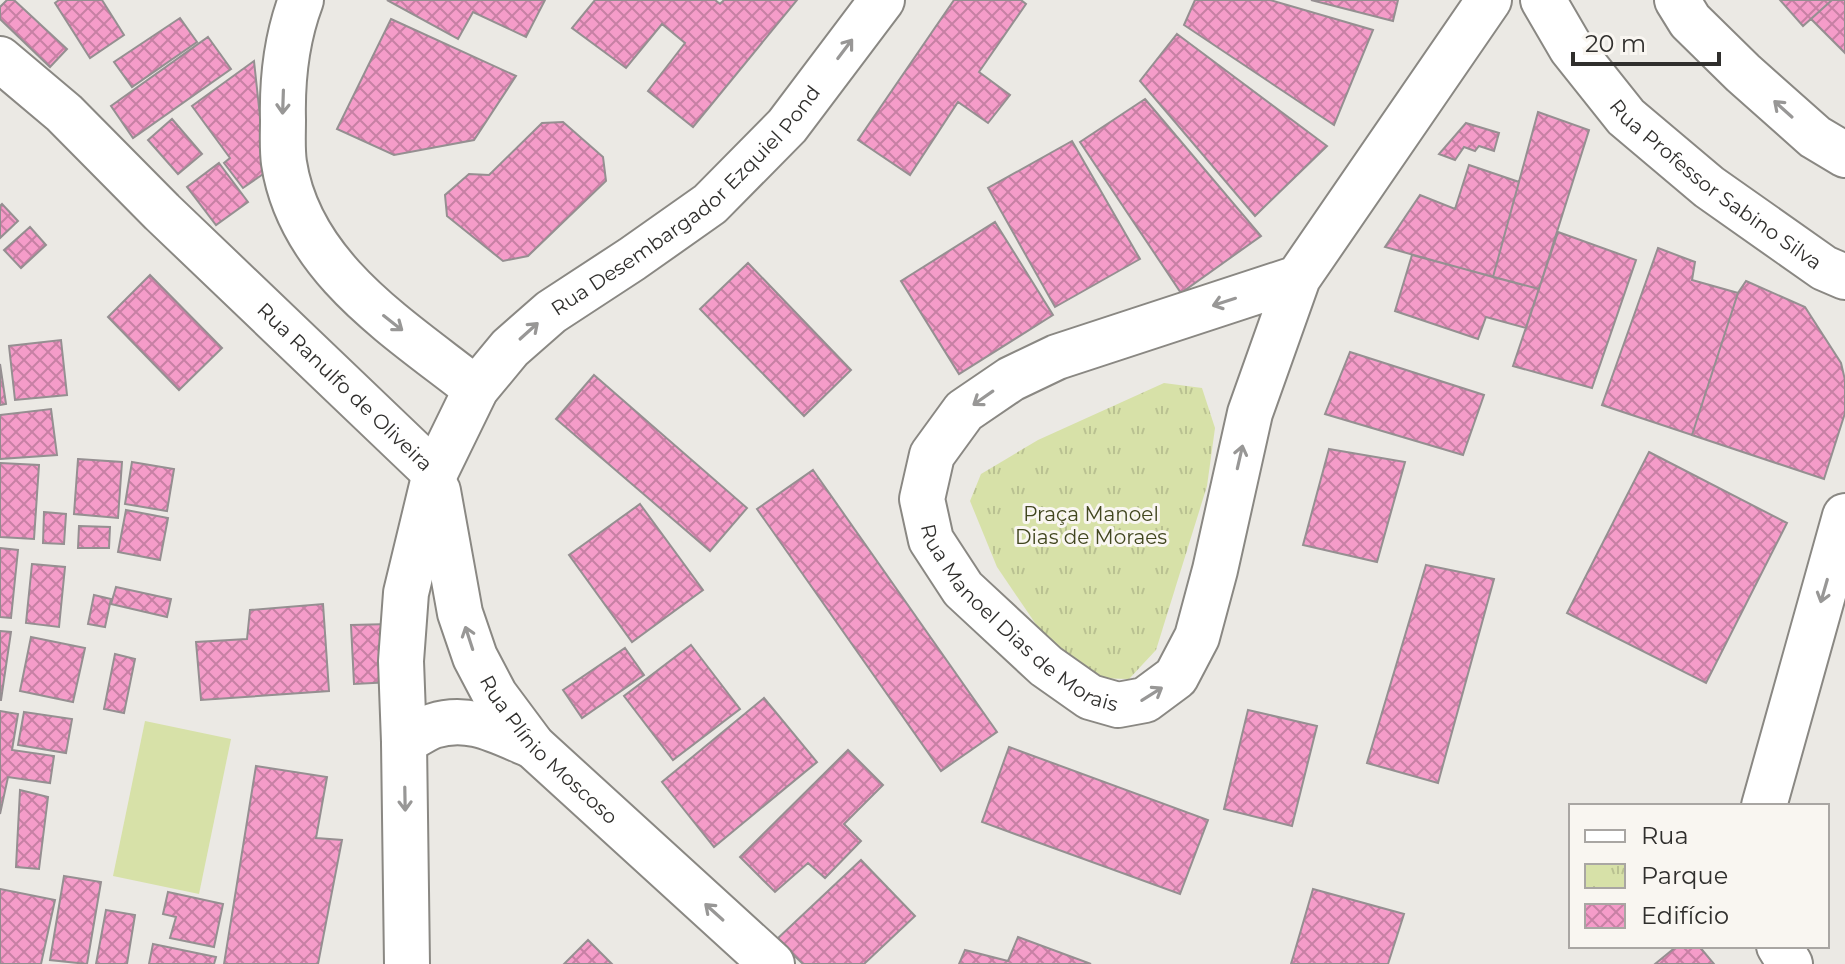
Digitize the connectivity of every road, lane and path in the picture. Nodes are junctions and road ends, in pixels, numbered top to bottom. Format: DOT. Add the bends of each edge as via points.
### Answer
graph roads {
  1 [pos="301,0"];
  2 [pos="882,0"];
  3 [pos="1489,0"];
  4 [pos="1543,0"];
  5 [pos="1677,0"];
  6 [pos="0,59"];
  7 [pos="1845,155"];
  8 [pos="1845,277"];
  9 [pos="1298,278"];
  10 [pos="476,389"];
  11 [pos="435,473"];
  12 [pos="1845,516"];
  13 [pos="404,742"];
  14 [pos="533,746"];
  15 [pos="1765,804"];
  16 [pos="407,964"];
  17 [pos="772,964"];
  1 -- 10 [label="street, one-way" via="292,25 282,99 283,161 295,206 321,252 365,301"];
  10 -- 2 [label="street, Rua Desembargador Ezquiel Pond, one-way" via="510,348 551,312 710,204 787,126"];
  3 -- 9 [label="street, Rua Manoel Dias de Morais"];
  4 -- 8 [label="street, Rua Professor Sabino Silva" via="1571,48 1626,117 1709,187 1824,268"];
  7 -- 5 [label="street, one-way" via="1815,137 1743,73 1690,21"];
  6 -- 11 [label="street, Rua Ranulfo de Oliveira" via="64,113"];
  9 -- 9 [label="street, Rua Manoel Dias de Morais, one-way" via="1057,357 1011,379 964,411 932,455 922,499 931,540 963,589 1046,666 1090,697 1118,705 1145,700 1176,677 1197,637 1250,413"];
  10 -- 11 [label="street, Rua Desembargador Ezquiel Pond"];
  11 -- 13 [label="street, Rua Ranulfo de Oliveira" via="406,593 401,661"];
  14 -- 11 [label="street, Rua Plínio Moscoso, one-way" via="475,657 460,613"];
  12 -- 15 [label="street, one-way"];
  13 -- 14 [label="street" via="431,727 460,720"];
  13 -- 16 [label="street, Rua Ranulfo de Oliveira, one-way"];
  17 -- 14 [label="street, Rua Plínio Moscoso, one-way"];
}
